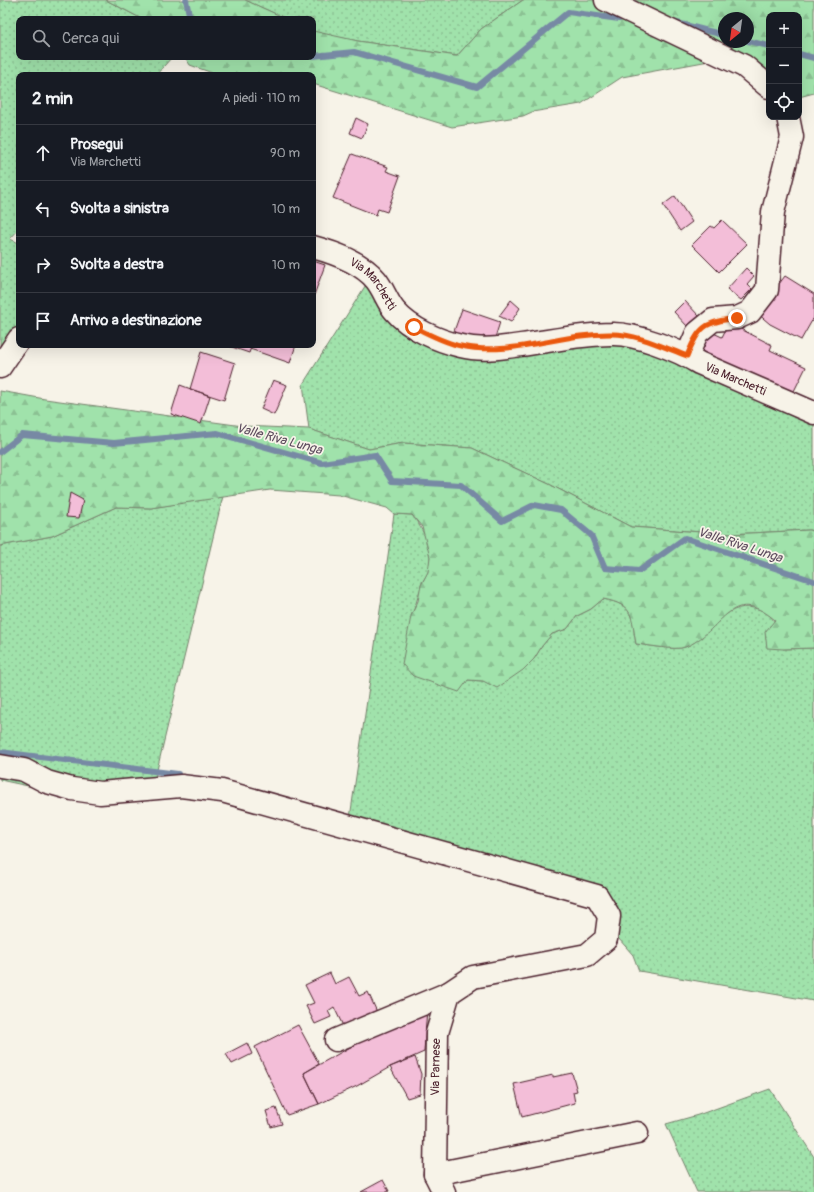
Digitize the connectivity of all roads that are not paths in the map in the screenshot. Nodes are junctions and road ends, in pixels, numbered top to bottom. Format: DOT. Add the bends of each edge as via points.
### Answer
graph roads {
  1 [pos="606,0"];
  2 [pos="766,84"];
  3 [pos="790,127"];
  4 [pos="316,248"];
  5 [pos="16,343"];
  6 [pos="687,356"];
  7 [pos="0,367"];
  8 [pos="814,413"];
  9 [pos="0,766"];
  10 [pos="449,993"];
  11 [pos="336,1040"];
  12 [pos="636,1133"];
  13 [pos="440,1183"];
  1 -- 2 [label="street" via="744,66"];
  3 -- 6 [label="street" via="773,212 767,290 750,312 737,318 713,320 697,333"];
  4 -- 6 [label="street, Via Marchetti" via="355,263 376,280 395,311 414,327 461,346 489,349 579,336 613,334 646,340"];
  5 -- 7 [label="street"];
  6 -- 8 [label="street, Via Marchetti"];
  9 -- 10 [label="street" via="24,770 47,782 72,789 100,793 181,786 222,791 597,896 609,916 606,939 587,955 473,977"];
  10 -- 11 [label="street"];
  10 -- 13 [label="street, Via Parnese" via="437,1033"];
  12 -- 13 [label="street"];
}
